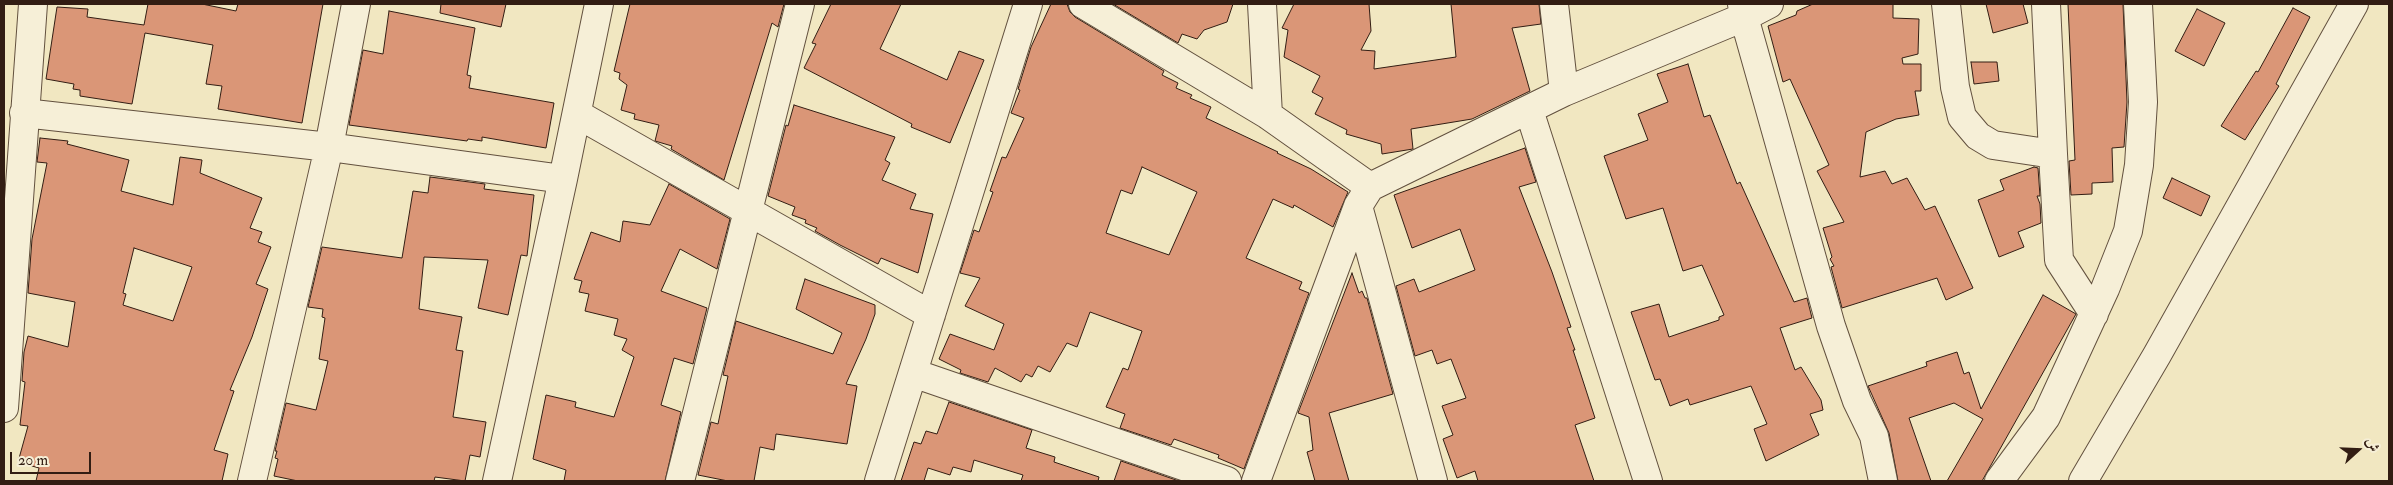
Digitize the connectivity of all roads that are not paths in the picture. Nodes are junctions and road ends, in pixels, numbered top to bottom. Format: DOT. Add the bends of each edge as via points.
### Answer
graph roads {
  1 [pos="33,4"];
  2 [pos="356,4"];
  3 [pos="599,4"];
  4 [pos="800,4"];
  5 [pos="1028,4"];
  6 [pos="1083,4"];
  7 [pos="1262,4"];
  8 [pos="1554,4"];
  9 [pos="1769,4"];
  10 [pos="1946,4"];
  11 [pos="2046,4"];
  12 [pos="2138,4"];
  13 [pos="2354,4"];
  14 [pos="1743,10"];
  15 [pos="1564,92"];
  16 [pos="1529,110"];
  17 [pos="24,113"];
  18 [pos="577,114"];
  19 [pos="1268,115"];
  20 [pos="328,146"];
  21 [pos="2053,154"];
  22 [pos="563,179"];
  23 [pos="1364,197"];
  24 [pos="747,209"];
  25 [pos="2094,314"];
  26 [pos="931,315"];
  27 [pos="913,373"];
  28 [pos="4,408"];
  29 [pos="252,481"];
  30 [pos="497,481"];
  31 [pos="680,481"];
  32 [pos="879,481"];
  33 [pos="1228,481"];
  34 [pos="1256,481"];
  35 [pos="1433,481"];
  36 [pos="1648,481"];
  37 [pos="1883,481"];
  38 [pos="1999,481"];
  39 [pos="2083,481"];
  1 -- 17 [label="street"];
  2 -- 20 [label="street"];
  3 -- 18 [label="street"];
  4 -- 24 [label="street"];
  5 -- 26 [label="street"];
  6 -- 19 [label="street"];
  7 -- 19 [label="street"];
  8 -- 15 [label="street"];
  9 -- 14 [label="street"];
  10 -- 21 [label="street" via="1955,86 1962,117 1978,136 1993,145"];
  11 -- 21 [label="street"];
  12 -- 25 [label="street" via="2143,102 2139,165 2128,231"];
  13 -- 39 [label="street"];
  14 -- 15 [label="street"];
  14 -- 37 [label="street" via="1831,326 1857,402 1874,436"];
  15 -- 16 [label="street"];
  16 -- 23 [label="street"];
  16 -- 36 [label="street"];
  17 -- 20 [label="street"];
  17 -- 28 [label="street"];
  18 -- 22 [label="street"];
  18 -- 24 [label="street"];
  19 -- 23 [label="street"];
  20 -- 22 [label="street"];
  20 -- 29 [label="street"];
  21 -- 25 [label="street" via="2060,260"];
  22 -- 30 [label="street"];
  23 -- 34 [label="street"];
  23 -- 35 [label="street"];
  24 -- 26 [label="street"];
  24 -- 31 [label="street"];
  25 -- 38 [label="street" via="2046,417"];
  26 -- 27 [label="street"];
  27 -- 32 [label="street"];
  27 -- 33 [label="street"];
}
